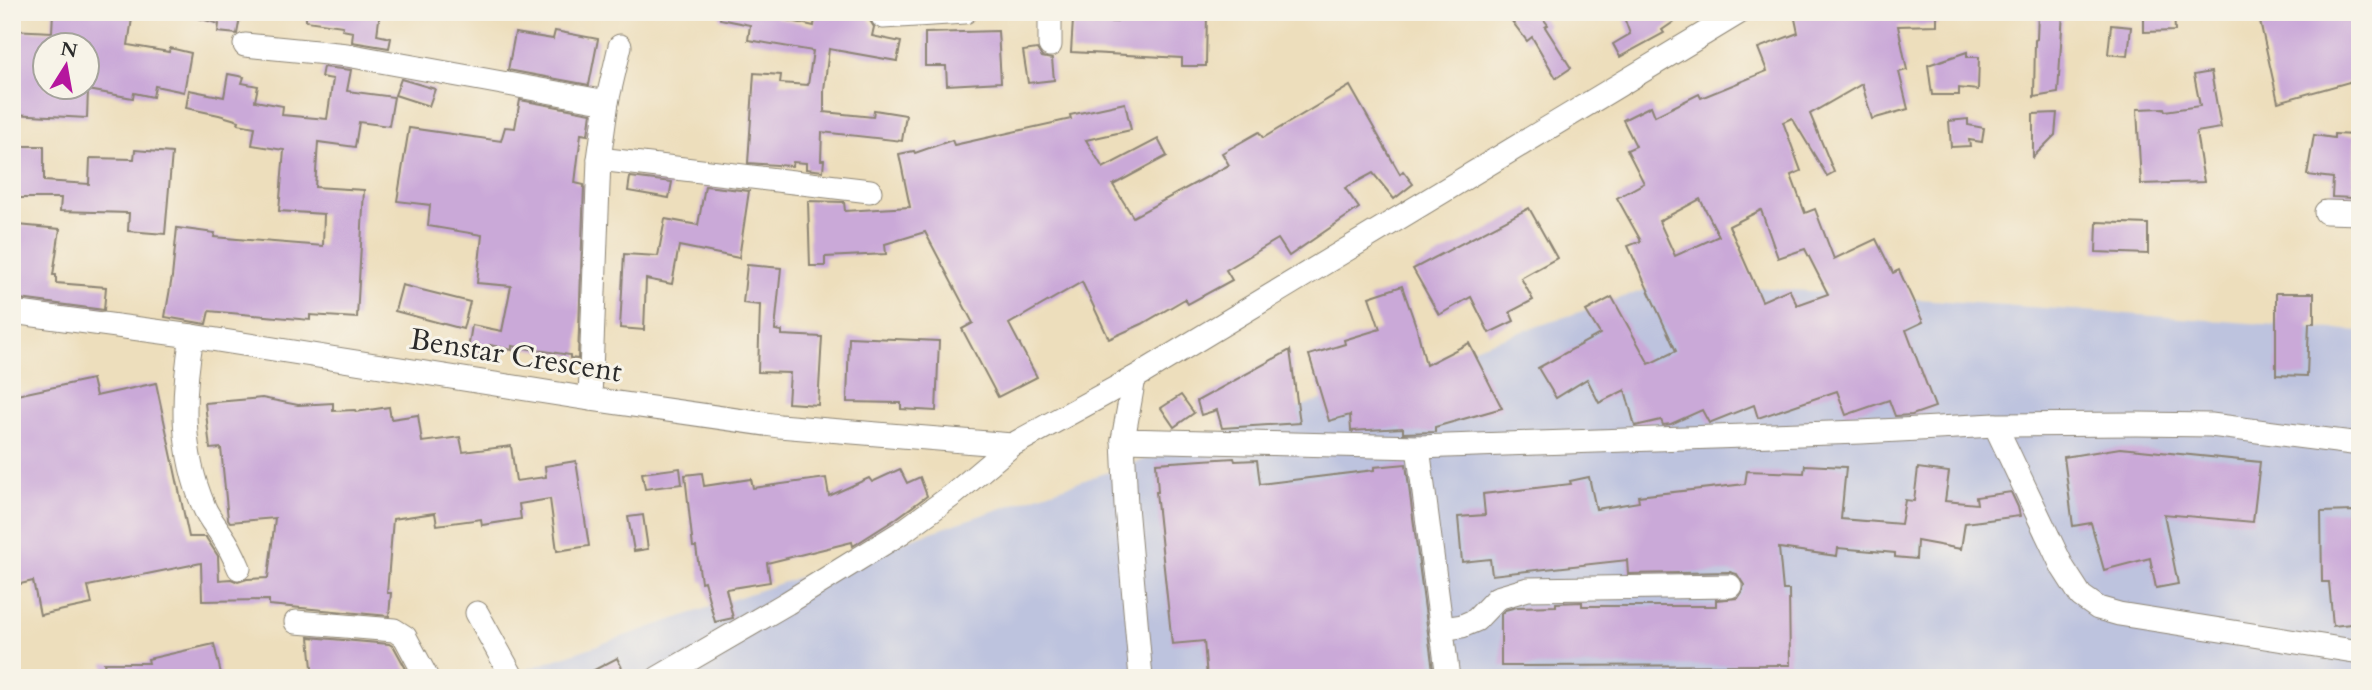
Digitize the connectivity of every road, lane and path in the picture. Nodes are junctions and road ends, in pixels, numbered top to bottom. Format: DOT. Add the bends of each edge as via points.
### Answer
graph roads {
  1 [pos="965,12"];
  2 [pos="1050,12"];
  3 [pos="1740,12"];
  4 [pos="883,17"];
  5 [pos="245,45"];
  6 [pos="1050,45"];
  7 [pos="620,46"];
  8 [pos="607,102"];
  9 [pos="599,159"];
  10 [pos="870,191"];
  11 [pos="2326,212"];
  12 [pos="2360,213"];
  13 [pos="12,312"];
  14 [pos="192,336"];
  15 [pos="1134,378"];
  16 [pos="590,399"];
  17 [pos="1995,425"];
  18 [pos="1123,439"];
  19 [pos="2360,444"];
  20 [pos="1012,445"];
  21 [pos="1418,447"];
  22 [pos="239,568"];
  23 [pos="1730,586"];
  24 [pos="477,612"];
  25 [pos="296,622"];
  26 [pos="1441,629"];
  27 [pos="2360,652"];
  28 [pos="427,678"];
  29 [pos="513,678"];
  30 [pos="658,678"];
  31 [pos="1142,678"];
  32 [pos="1448,678"];
  1 -- 4 [label="street"];
  2 -- 6 [label="street"];
  3 -- 15 [label="street"];
  5 -- 8 [label="street" via="330,52"];
  7 -- 8 [label="street"];
  8 -- 9 [label="street"];
  9 -- 10 [label="street"];
  9 -- 16 [label="street"];
  11 -- 12 [label="street"];
  13 -- 14 [label="street, Benstar Crescent"];
  14 -- 16 [label="street, Benstar Crescent"];
  14 -- 22 [label="street" via="184,437 204,509"];
  15 -- 18 [label="street"];
  15 -- 20 [label="street"];
  16 -- 20 [label="street, Benstar Crescent" via="779,426"];
  17 -- 19 [label="street" via="2211,425"];
  17 -- 21 [label="street"];
  17 -- 27 [label="street" via="2063,568 2081,596 2098,608"];
  18 -- 21 [label="street"];
  18 -- 31 [label="street"];
  20 -- 30 [label="street" via="902,532"];
  21 -- 26 [label="street"];
  23 -- 26 [label="street" via="1528,589 1497,598 1476,620"];
  24 -- 29 [label="street"];
  25 -- 28 [label="street" via="394,630 405,637"];
  26 -- 32 [label="street"];
}
